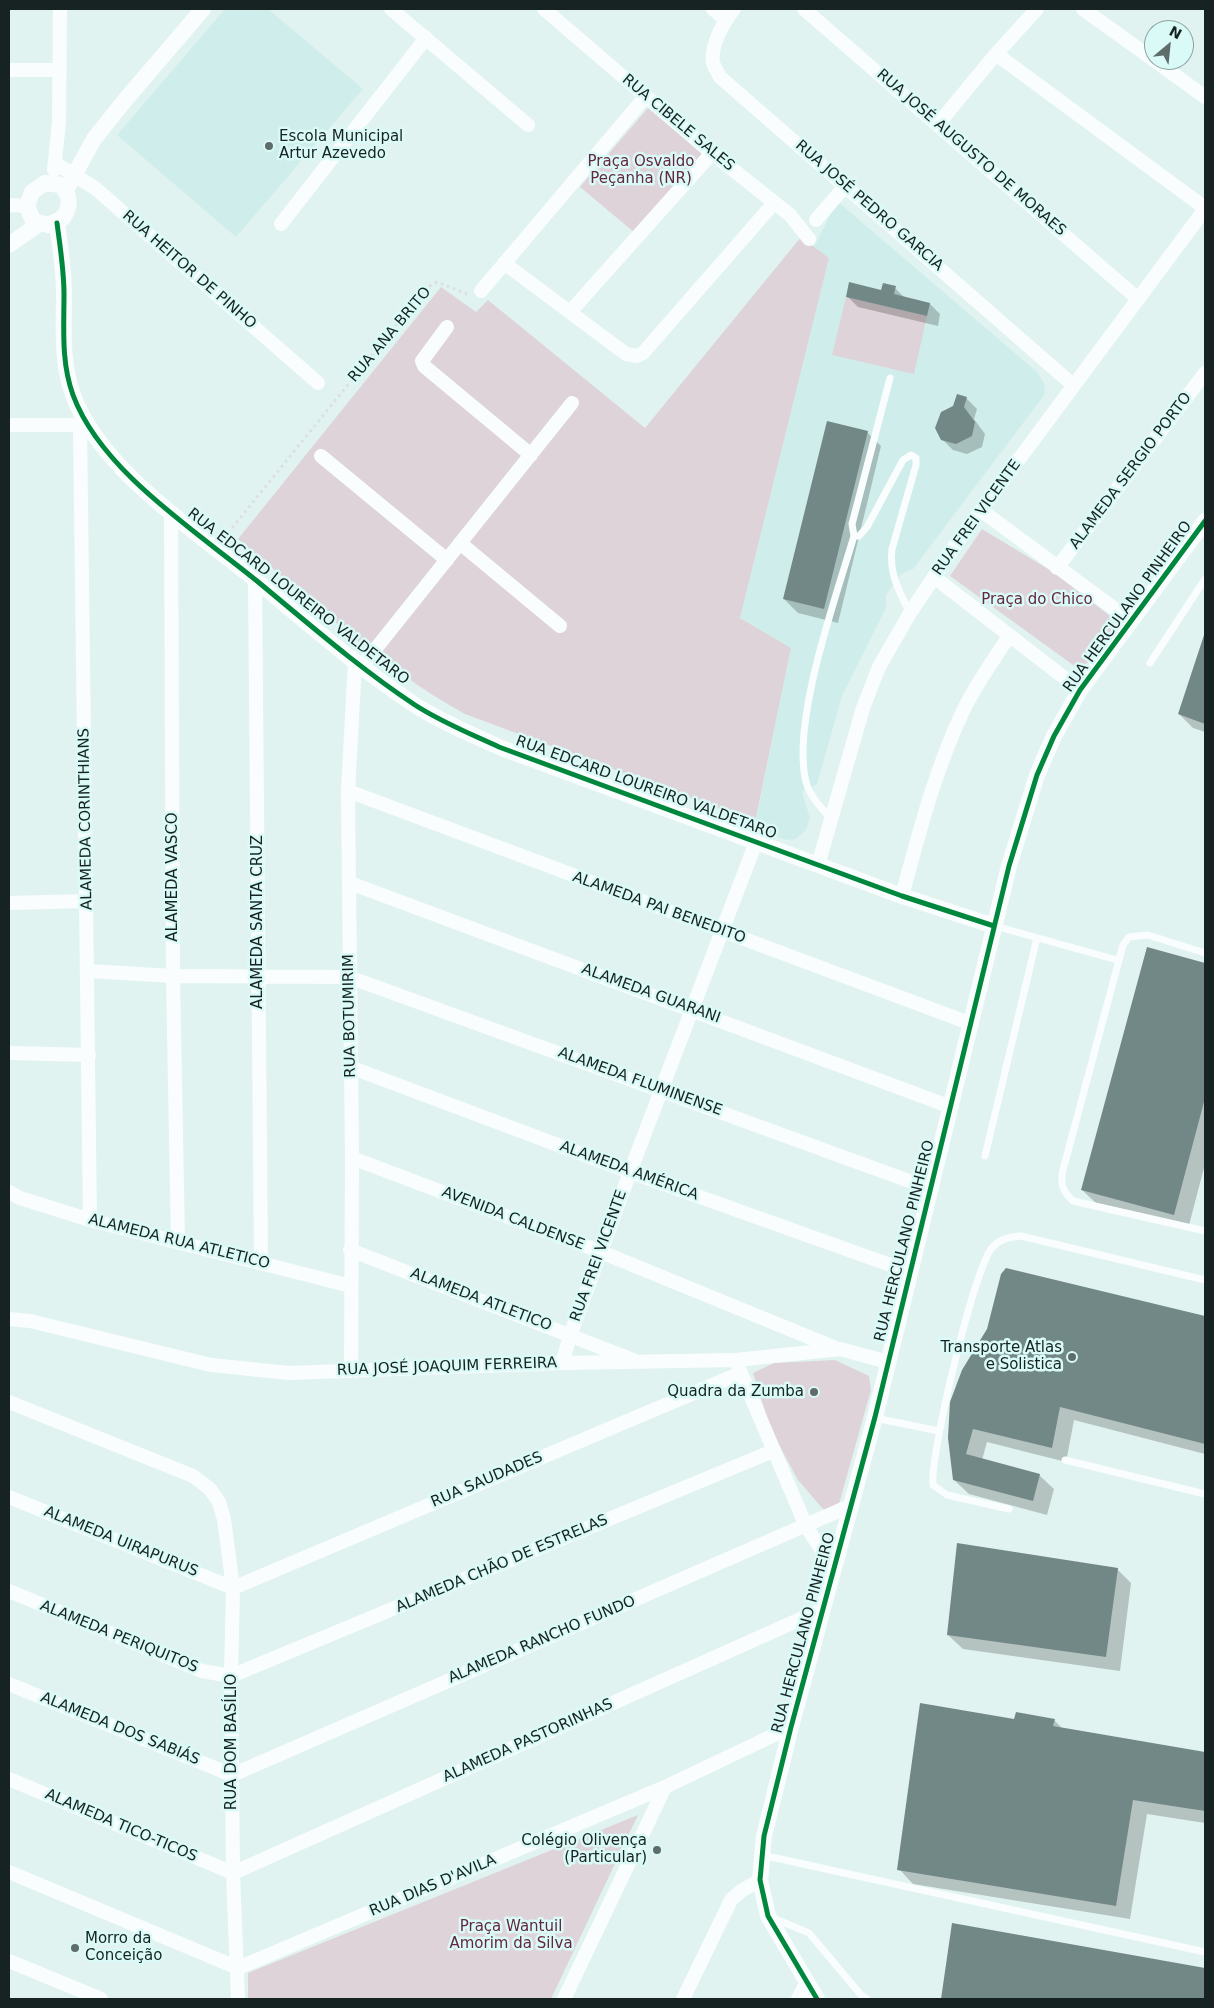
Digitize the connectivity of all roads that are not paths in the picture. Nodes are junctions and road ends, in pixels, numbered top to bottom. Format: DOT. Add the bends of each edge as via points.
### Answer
graph roads {
  1 [pos="60,9"];
  2 [pos="203,9"];
  3 [pos="391,9"];
  4 [pos="544,9"];
  5 [pos="713,9"];
  6 [pos="804,9"];
  7 [pos="1037,9"];
  8 [pos="1084,9"];
  9 [pos="730,14"];
  10 [pos="426,38"];
  11 [pos="1144,53"];
  12 [pos="996,54"];
  13 [pos="9,70"];
  14 [pos="59,70"];
  15 [pos="1168,70"];
  16 [pos="646,96"];
  17 [pos="1205,97"];
  18 [pos="938,124"];
  19 [pos="528,125"];
  20 [pos="712,152"];
  21 [pos="55,163"];
  22 [pos="75,175"];
  23 [pos="846,185"];
  24 [pos="60,186"];
  25 [pos="774,203"];
  26 [pos="9,205"];
  27 [pos="27,206"];
  28 [pos="1205,208"];
  29 [pos="816,220"];
  30 [pos="57,223"];
  31 [pos="39,224"];
  32 [pos="281,224"];
  33 [pos="809,239"];
  34 [pos="9,245"];
  35 [pos="504,264"];
  36 [pos="481,291"];
  37 [pos="1138,299"];
  38 [pos="570,312"];
  39 [pos="447,327"];
  40 [pos="1205,373"];
  41 [pos="890,378"];
  42 [pos="318,383"];
  43 [pos="1073,385"];
  44 [pos="572,403"];
  45 [pos="82,423"];
  46 [pos="9,425"];
  47 [pos="531,455"];
  48 [pos="322,456"];
  49 [pos="171,512"];
  50 [pos="982,512"];
  51 [pos="1205,522"];
  52 [pos="854,536"];
  53 [pos="460,543"];
  54 [pos="447,560"];
  55 [pos="1057,568"];
  56 [pos="934,577"];
  57 [pos="1205,579"];
  58 [pos="256,580"];
  59 [pos="910,613"];
  60 [pos="1131,621"];
  61 [pos="560,626"];
  62 [pos="1009,636"];
  63 [pos="358,664"];
  64 [pos="1150,664"];
  65 [pos="1080,690"];
  66 [pos="348,791"];
  67 [pos="831,820"];
  68 [pos="756,842"];
  69 [pos="818,864"];
  70 [pos="350,883"];
  71 [pos="902,896"];
  72 [pos="88,901"];
  73 [pos="9,903"];
  74 [pos="994,926"];
  75 [pos="721,931"];
  76 [pos="1038,938"];
  77 [pos="1205,953"];
  78 [pos="1117,960"];
  79 [pos="88,971"];
  80 [pos="173,976"];
  81 [pos="258,976"];
  82 [pos="349,977"];
  83 [pos="691,1009"];
  84 [pos="972,1024"];
  85 [pos="9,1053"];
  86 [pos="90,1055"];
  87 [pos="350,1067"];
  88 [pos="661,1090"];
  89 [pos="951,1107"];
  90 [pos="985,1156"];
  91 [pos="352,1158"];
  92 [pos="630,1172"];
  93 [pos="931,1189"];
  94 [pos="9,1192"];
  95 [pos="90,1220"];
  96 [pos="1205,1231"];
  97 [pos="178,1242"];
  98 [pos="350,1250"];
  99 [pos="600,1252"];
  100 [pos="261,1263"];
  101 [pos="910,1272"];
  102 [pos="1205,1280"];
  103 [pos="350,1286"];
  104 [pos="9,1319"];
  105 [pos="571,1334"];
  106 [pos="840,1349"];
  107 [pos="639,1362"];
  108 [pos="888,1362"];
  109 [pos="562,1363"];
  110 [pos="738,1367"];
  111 [pos="351,1371"];
  112 [pos="9,1402"];
  113 [pos="875,1418"];
  114 [pos="940,1431"];
  115 [pos="773,1451"];
  116 [pos="1065,1460"];
  117 [pos="1205,1494"];
  118 [pos="9,1497"];
  119 [pos="852,1505"];
  120 [pos="1009,1509"];
  121 [pos="806,1526"];
  122 [pos="834,1570"];
  123 [pos="233,1588"];
  124 [pos="9,1592"];
  125 [pos="823,1609"];
  126 [pos="231,1676"];
  127 [pos="9,1684"];
  128 [pos="791,1727"];
  129 [pos="232,1775"];
  130 [pos="9,1779"];
  131 [pos="665,1787"];
  132 [pos="762,1855"];
  133 [pos="9,1872"];
  134 [pos="233,1872"];
  135 [pos="760,1880"];
  136 [pos="768,1916"];
  137 [pos="1205,1952"];
  138 [pos="9,1961"];
  139 [pos="238,1968"];
  140 [pos="806,1983"];
  141 [pos="101,1999"];
  142 [pos="238,1999"];
  143 [pos="564,1999"];
  144 [pos="683,1999"];
  145 [pos="798,1999"];
  146 [pos="817,1999"];
  147 [pos="867,1999"];
  1 -- 14 [label="street"];
  2 -- 22 [label="street" via="94,139"];
  3 -- 10 [label="street"];
  4 -- 16 [label="street, RUA CIBELE SALES"];
  5 -- 9 [label="street"];
  6 -- 18 [label="street, RUA JOSÉ AUGUSTO DE MORAES"];
  7 -- 12 [label="street"];
  8 -- 11 [label="street"];
  9 -- 23 [label="street, RUA JOSÉ PEDRO GARCIA" via="713,51 713,64 720,77"];
  10 -- 19 [label="street"];
  10 -- 32 [label="street"];
  12 -- 18 [label="street"];
  12 -- 28 [label="street"];
  13 -- 14 [label="street"];
  14 -- 21 [label="street"];
  15 -- 17 [label="street"];
  16 -- 20 [label="street, RUA CIBELE SALES"];
  16 -- 35 [label="street"];
  18 -- 37 [label="street, RUA JOSÉ AUGUSTO DE MORAES"];
  20 -- 25 [label="street, RUA CIBELE SALES"];
  20 -- 38 [label="street"];
  21 -- 22 [label="street, RUA HEITOR DE PINHO"];
  21 -- 24 [label="street"];
  22 -- 24 [label="street"];
  22 -- 42 [label="street, RUA HEITOR DE PINHO" via="95,188"];
  23 -- 29 [label="street"];
  23 -- 43 [label="street, RUA JOSÉ PEDRO GARCIA"];
  24 -- 27 [label="street" via="38,186"];
  24 -- 30 [label="street" via="70,204 68,212"];
  25 -- 33 [label="street, RUA CIBELE SALES" via="790,215"];
  25 -- 38 [label="street" via="643,353 637,356 626,354"];
  26 -- 27 [label="street"];
  27 -- 31 [label="street" via="33,221"];
  28 -- 37 [label="street, RUA FREI VICENTE"];
  30 -- 31 [label="street"];
  30 -- 45 [label="street, RUA EDCARD LOUREIRO VALDETARO" via="64,293 65,367"];
  31 -- 34 [label="street"];
  35 -- 36 [label="street"];
  35 -- 38 [label="street"];
  37 -- 43 [label="street, RUA FREI VICENTE"];
  39 -- 47 [label="street" via="422,360 424,366"];
  40 -- 55 [label="street, ALAMEDA SERGIO PORTO"];
  41 -- 52 [label="lane" via="852,524"];
  43 -- 50 [label="street, RUA FREI VICENTE"];
  44 -- 47 [label="street"];
  45 -- 46 [label="street"];
  45 -- 49 [label="street, RUA EDCARD LOUREIRO VALDETARO" via="126,472"];
  45 -- 72 [label="street, ALAMEDA CORINTHIANS"];
  47 -- 53 [label="street"];
  48 -- 54 [label="street"];
  49 -- 58 [label="street, RUA EDCARD LOUREIRO VALDETARO"];
  49 -- 80 [label="street, ALAMEDA VASCO"];
  50 -- 55 [label="street"];
  50 -- 56 [label="street, RUA FREI VICENTE"];
  51 -- 60 [label="street, RUA HERCULANO PINHEIRO"];
  52 -- 59 [label="lane" via="859,536 867,527 903,460 908,455 916,458 890,560 894,583"];
  52 -- 67 [label="lane" via="816,667 803,751 808,788"];
  53 -- 54 [label="street"];
  53 -- 61 [label="street"];
  54 -- 63 [label="street"];
  55 -- 60 [label="street"];
  56 -- 59 [label="street, RUA FREI VICENTE"];
  56 -- 62 [label="street"];
  57 -- 64 [label="lane"];
  58 -- 63 [label="street, RUA EDCARD LOUREIRO VALDETARO"];
  58 -- 81 [label="street, ALAMEDA SANTA CRUZ"];
  59 -- 67 [label="street, RUA FREI VICENTE" via="879,668 862,708"];
  60 -- 65 [label="street, RUA HERCULANO PINHEIRO"];
  62 -- 65 [label="street"];
  62 -- 71 [label="street" via="982,676 945,752"];
  63 -- 66 [label="street, RUA BOTUMIRIM"];
  63 -- 68 [label="street, RUA EDCARD LOUREIRO VALDETARO" via="416,705 492,744"];
  65 -- 74 [label="street, RUA HERCULANO PINHEIRO" via="1037,774 1021,820"];
  66 -- 70 [label="street, RUA BOTUMIRIM"];
  66 -- 75 [label="street, ALAMEDA PAI BENEDITO"];
  67 -- 69 [label="street, RUA FREI VICENTE"];
  68 -- 69 [label="street, RUA EDCARD LOUREIRO VALDETARO"];
  68 -- 75 [label="street, RUA FREI VICENTE"];
  69 -- 71 [label="street, RUA EDCARD LOUREIRO VALDETARO"];
  70 -- 82 [label="street, RUA BOTUMIRIM"];
  70 -- 83 [label="street, ALAMEDA GUARANI"];
  71 -- 74 [label="street, RUA EDCARD LOUREIRO VALDETARO"];
  72 -- 73 [label="street"];
  72 -- 79 [label="street, ALAMEDA CORINTHIANS"];
  74 -- 76 [label="lane"];
  74 -- 84 [label="street, RUA HERCULANO PINHEIRO"];
  75 -- 83 [label="street, RUA FREI VICENTE"];
  75 -- 84 [label="street, ALAMEDA PAI BENEDITO"];
  76 -- 78 [label="lane"];
  76 -- 90 [label="lane"];
  77 -- 78 [label="lane" via="1148,935 1138,935 1130,937 1123,945"];
  78 -- 96 [label="lane" via="1062,1174 1062,1186 1073,1201"];
  79 -- 80 [label="street, ALAMEDA FLUMINENSE"];
  79 -- 86 [label="street, ALAMEDA CORINTHIANS"];
  80 -- 81 [label="street, ALAMEDA FLUMINENSE"];
  80 -- 97 [label="street, ALAMEDA VASCO"];
  81 -- 82 [label="street, ALAMEDA FLUMINENSE"];
  81 -- 100 [label="street, ALAMEDA SANTA CRUZ"];
  82 -- 87 [label="street, RUA BOTUMIRIM"];
  82 -- 88 [label="street, ALAMEDA FLUMINENSE"];
  83 -- 88 [label="street, RUA FREI VICENTE"];
  83 -- 89 [label="street, ALAMEDA GUARANI"];
  84 -- 89 [label="street, RUA HERCULANO PINHEIRO"];
  85 -- 86 [label="street"];
  86 -- 95 [label="street, ALAMEDA CORINTHIANS"];
  87 -- 91 [label="street, RUA BOTUMIRIM"];
  87 -- 92 [label="street, ALAMEDA AMÉRICA"];
  88 -- 92 [label="street, RUA FREI VICENTE"];
  88 -- 93 [label="street, ALAMEDA FLUMINENSE"];
  89 -- 93 [label="street, RUA HERCULANO PINHEIRO"];
  91 -- 98 [label="street, RUA BOTUMIRIM"];
  91 -- 99 [label="street, AVENIDA CALDENSE"];
  92 -- 99 [label="street, RUA FREI VICENTE"];
  92 -- 101 [label="street, ALAMEDA AMÉRICA"];
  93 -- 101 [label="street, RUA HERCULANO PINHEIRO"];
  94 -- 95 [label="street, ALAMEDA RUA ATLETICO"];
  95 -- 97 [label="street, ALAMEDA RUA ATLETICO"];
  97 -- 100 [label="street, ALAMEDA RUA ATLETICO"];
  98 -- 103 [label="street, RUA BOTUMIRIM"];
  98 -- 105 [label="street, ALAMEDA ATLETICO"];
  99 -- 105 [label="street, RUA FREI VICENTE"];
  99 -- 106 [label="street, AVENIDA CALDENSE"];
  100 -- 103 [label="street, ALAMEDA RUA ATLETICO"];
  101 -- 108 [label="street, RUA HERCULANO PINHEIRO"];
  102 -- 114 [label="lane" via="1021,1236 1000,1241 991,1250 978,1280"];
  103 -- 111 [label="street, RUA BOTUMIRIM"];
  104 -- 111 [label="street, RUA JOSÉ JOAQUIM FERREIRA" via="30,1321 211,1366 289,1374"];
  105 -- 107 [label="street, ALAMEDA ATLETICO"];
  105 -- 109 [label="street, RUA FREI VICENTE"];
  106 -- 108 [label="street, RUA JOSÉ JOAQUIM FERREIRA"];
  106 -- 110 [label="street, RUA JOSÉ JOAQUIM FERREIRA"];
  107 -- 109 [label="street, RUA JOSÉ JOAQUIM FERREIRA"];
  107 -- 110 [label="street, RUA JOSÉ JOAQUIM FERREIRA"];
  108 -- 113 [label="street, RUA HERCULANO PINHEIRO"];
  109 -- 111 [label="street, RUA JOSÉ JOAQUIM FERREIRA"];
  110 -- 115 [label="street"];
  110 -- 123 [label="street, RUA SAUDADES"];
  112 -- 123 [label="street, RUA DOM BASÍLIO" via="193,1476 210,1489 219,1502 224,1519"];
  113 -- 114 [label="lane"];
  113 -- 119 [label="street, RUA HERCULANO PINHEIRO"];
  114 -- 120 [label="lane" via="933,1485 947,1495"];
  115 -- 121 [label="street"];
  115 -- 126 [label="street, ALAMEDA CHÃO DE ESTRELAS"];
  116 -- 117 [label="lane"];
  118 -- 123 [label="street, ALAMEDA UIRAPURUS"];
  119 -- 121 [label="street, ALAMEDA RANCHO FUNDO"];
  119 -- 122 [label="street, RUA HERCULANO PINHEIRO"];
  121 -- 122 [label="street"];
  121 -- 129 [label="street, ALAMEDA RANCHO FUNDO"];
  122 -- 125 [label="street, RUA HERCULANO PINHEIRO"];
  123 -- 126 [label="street, RUA DOM BASÍLIO"];
  124 -- 126 [label="street, ALAMEDA PERIQUITOS" via="202,1671"];
  125 -- 128 [label="street, RUA HERCULANO PINHEIRO"];
  125 -- 134 [label="street, ALAMEDA PASTORINHAS"];
  126 -- 129 [label="street, RUA DOM BASÍLIO"];
  127 -- 129 [label="street, ALAMEDA DOS SABIÁS"];
  128 -- 131 [label="street, RUA DIAS D'AVILA"];
  128 -- 132 [label="street, RUA HERCULANO PINHEIRO"];
  129 -- 134 [label="street, RUA DOM BASÍLIO"];
  130 -- 134 [label="street, ALAMEDA TICO-TICOS"];
  131 -- 139 [label="street, RUA DIAS D'AVILA"];
  131 -- 143 [label="street"];
  132 -- 135 [label="street, RUA HERCULANO PINHEIRO"];
  132 -- 137 [label="lane"];
  133 -- 139 [label="street"];
  134 -- 139 [label="street, RUA DOM BASÍLIO"];
  135 -- 136 [label="street, RUA HERCULANO PINHEIRO"];
  135 -- 144 [label="street" via="731,1900"];
  136 -- 140 [label="street, RUA HERCULANO PINHEIRO"];
  136 -- 147 [label="lane" via="809,1933 861,1996"];
  138 -- 141 [label="street"];
  139 -- 142 [label="street, RUA DOM BASÍLIO"];
  140 -- 145 [label="street"];
  140 -- 146 [label="street, RUA HERCULANO PINHEIRO"];
}
